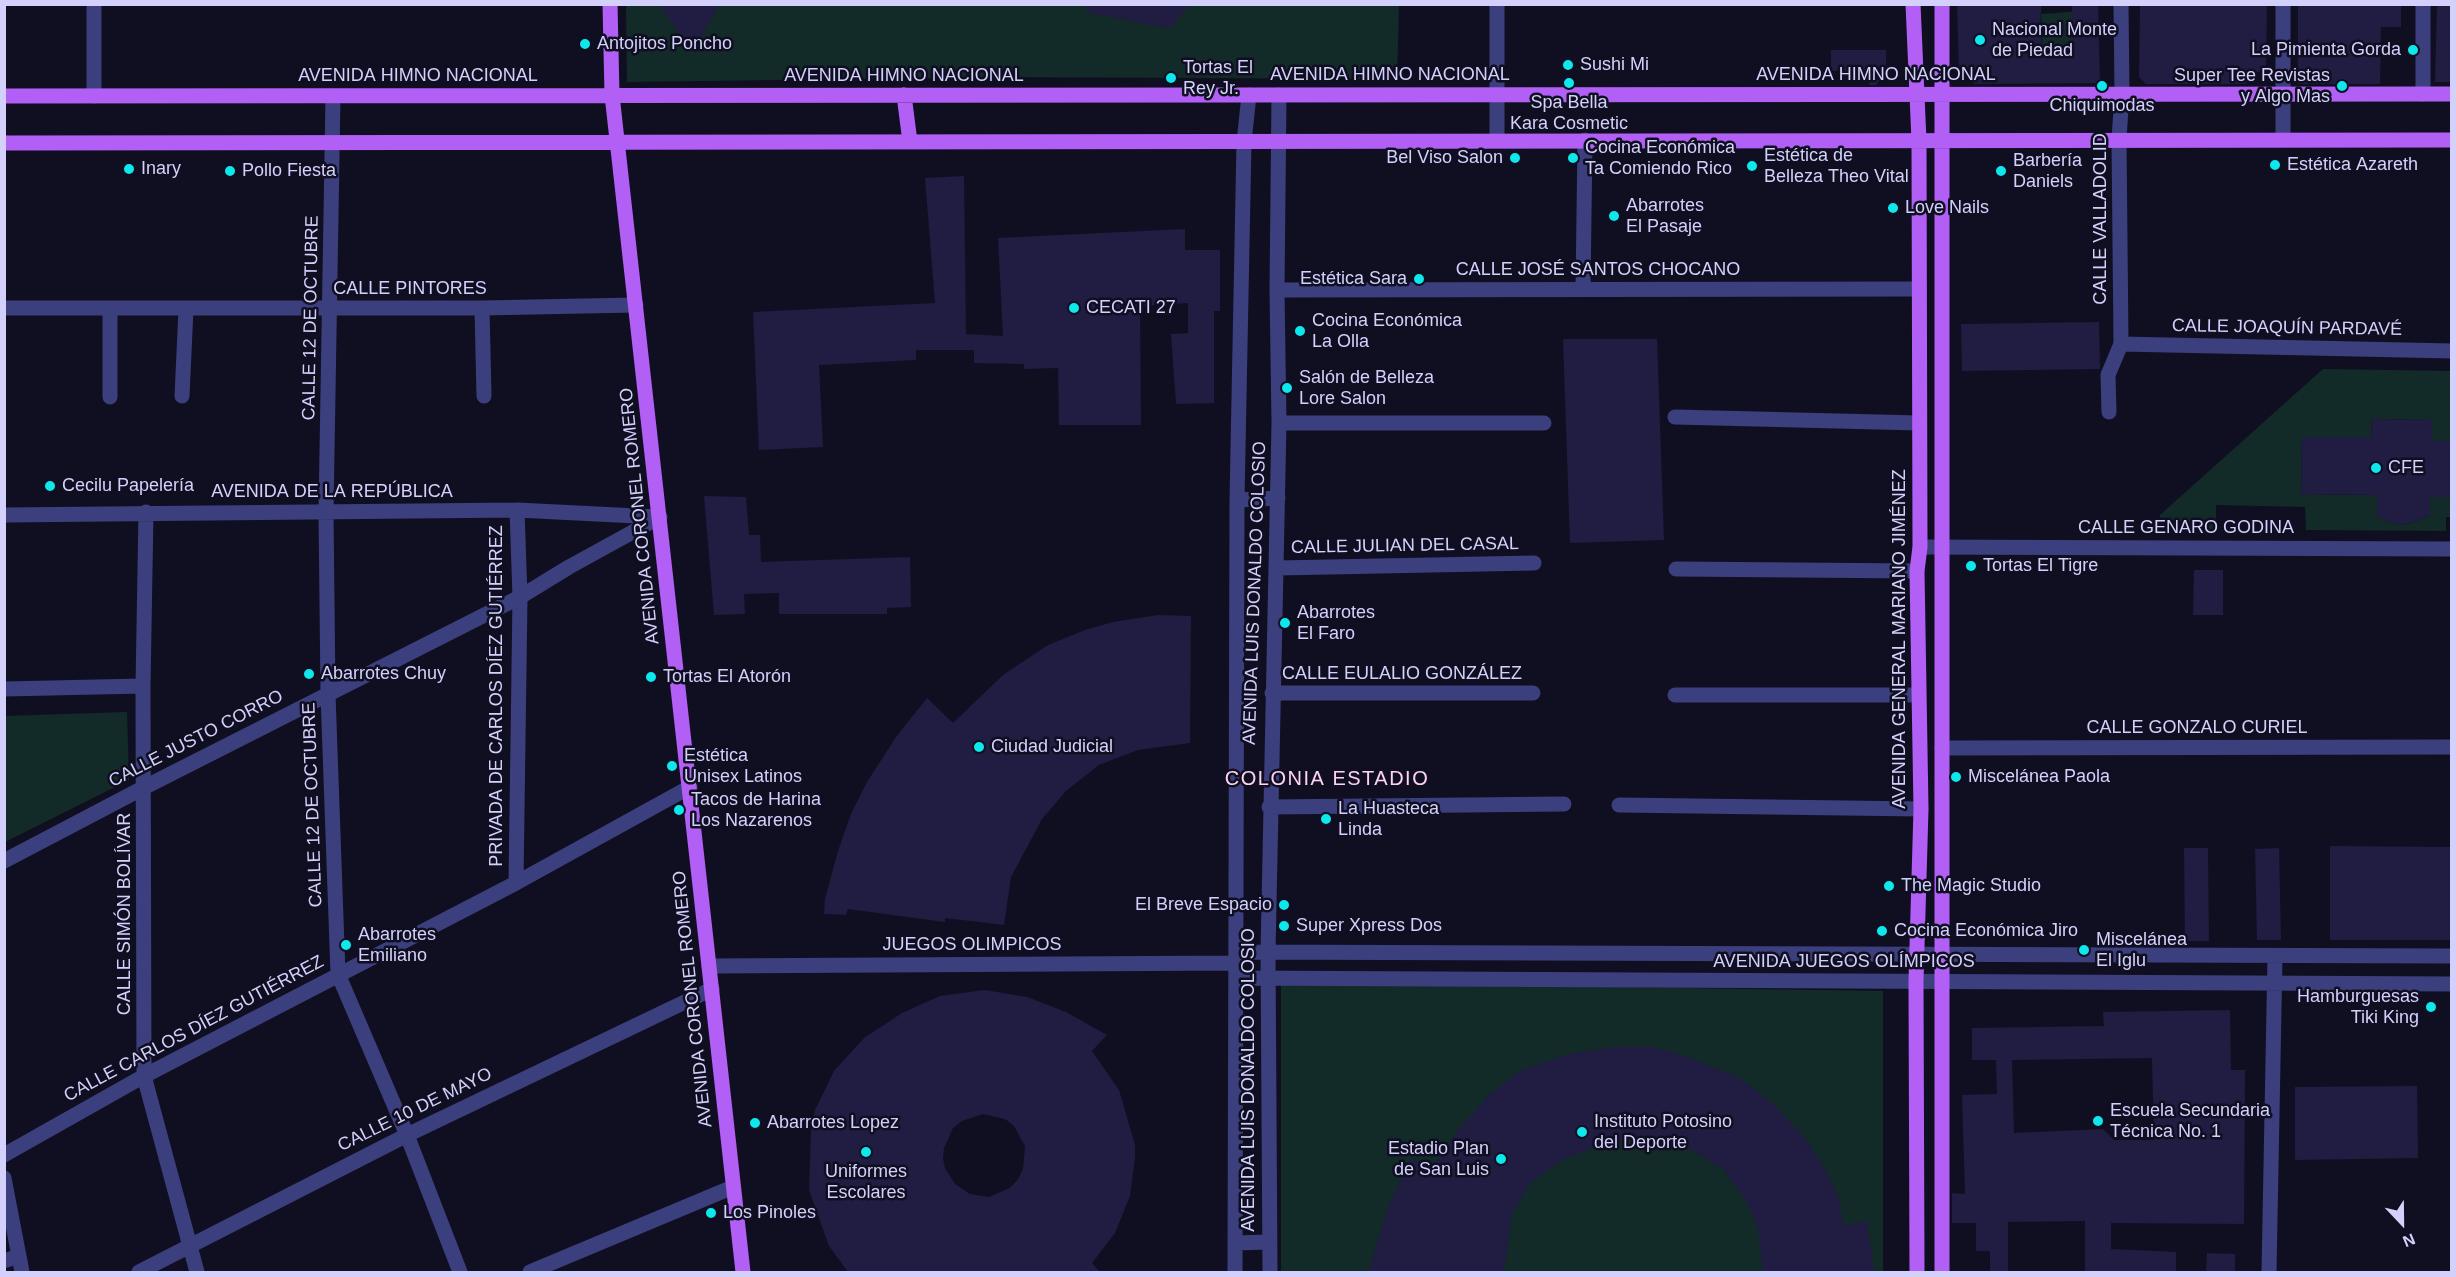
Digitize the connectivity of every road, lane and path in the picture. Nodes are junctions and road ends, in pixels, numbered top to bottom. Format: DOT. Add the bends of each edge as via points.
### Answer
graph roads {
  1 [pos="94,4"];
  2 [pos="610,4"];
  3 [pos="1497,4"];
  4 [pos="1913,4"];
  5 [pos="1942,4"];
  6 [pos="2121,4"];
  7 [pos="2283,4"];
  8 [pos="2423,4"];
  9 [pos="1942,94"];
  10 [pos="2122,94"];
  11 [pos="2283,94"];
  12 [pos="2423,94"];
  13 [pos="2451,94"];
  14 [pos="612,95"];
  15 [pos="904,95"];
  16 [pos="1249,95"];
  17 [pos="1278,95"];
  18 [pos="1496,95"];
  19 [pos="1916,95"];
  20 [pos="4,96"];
  21 [pos="94,96"];
  22 [pos="333,96"];
  23 [pos="2119,139"];
  24 [pos="2283,139"];
  25 [pos="1585,140"];
  26 [pos="1942,140"];
  27 [pos="2451,140"];
  28 [pos="1277,141"];
  29 [pos="1497,141"];
  30 [pos="1919,141"];
  31 [pos="618,142"];
  32 [pos="909,142"];
  33 [pos="1244,142"];
  34 [pos="4,143"];
  35 [pos="334,143"];
  36 [pos="1576,289"];
  37 [pos="1918,289"];
  38 [pos="1277,290"];
  39 [pos="636,305"];
  40 [pos="4,308"];
  41 [pos="482,308"];
  42 [pos="111,309"];
  43 [pos="186,309"];
  44 [pos="330,309"];
  45 [pos="2121,344"];
  46 [pos="2451,351"];
  47 [pos="182,396"];
  48 [pos="484,396"];
  49 [pos="110,397"];
  50 [pos="2109,412"];
  51 [pos="1675,417"];
  52 [pos="1279,423"];
  53 [pos="1544,423"];
  54 [pos="1919,423"];
  55 [pos="1278,498"];
  56 [pos="1237,500"];
  57 [pos="517,510"];
  58 [pos="326,511"];
  59 [pos="146,512"];
  60 [pos="4,515"];
  61 [pos="660,517"];
  62 [pos="1942,546"];
  63 [pos="1920,547"];
  64 [pos="2451,549"];
  65 [pos="1534,563"];
  66 [pos="1277,568"];
  67 [pos="1676,569"];
  68 [pos="1917,570"];
  69 [pos="520,597"];
  70 [pos="143,686"];
  71 [pos="4,689"];
  72 [pos="1272,693"];
  73 [pos="1533,693"];
  74 [pos="328,694"];
  75 [pos="1675,695"];
  76 [pos="1917,695"];
  77 [pos="2451,747"];
  78 [pos="1942,748"];
  79 [pos="145,787"];
  80 [pos="690,787"];
  81 [pos="1564,804"];
  82 [pos="1618,805"];
  83 [pos="1269,807"];
  84 [pos="1921,809"];
  85 [pos="4,861"];
  86 [pos="516,883"];
  87 [pos="1268,952"];
  88 [pos="1942,954"];
  89 [pos="1917,955"];
  90 [pos="2275,956"];
  91 [pos="2451,956"];
  92 [pos="1236,964"];
  93 [pos="709,966"];
  94 [pos="338,974"];
  95 [pos="1268,978"];
  96 [pos="1916,981"];
  97 [pos="1942,982"];
  98 [pos="2275,983"];
  99 [pos="2451,984"];
  100 [pos="712,989"];
  101 [pos="144,1076"];
  102 [pos="407,1135"];
  103 [pos="4,1155"];
  104 [pos="4,1178"];
  105 [pos="733,1187"];
  106 [pos="1269,1242"];
  107 [pos="1235,1243"];
  108 [pos="190,1246"];
  109 [pos="12,1258"];
  110 [pos="22,1272"];
  111 [pos="139,1272"];
  112 [pos="196,1272"];
  113 [pos="460,1272"];
  114 [pos="530,1272"];
  115 [pos="742,1272"];
  116 [pos="1235,1272"];
  117 [pos="1270,1272"];
  118 [pos="1917,1272"];
  119 [pos="1942,1272"];
  120 [pos="2269,1272"];
  1 -- 21 [label="street"];
  2 -- 14 [label="main road, AVENIDA CORONEL ROMERO"];
  3 -- 18 [label="street"];
  4 -- 19 [label="main road, AVENIDA GENERAL MARIANO JIMÉNEZ"];
  5 -- 9 [label="main road"];
  6 -- 10 [label="street, CALLE VALLADOLID"];
  7 -- 11 [label="street"];
  8 -- 12 [label="street"];
  9 -- 10 [label="main road, AVENIDA HIMNO NACIONAL"];
  9 -- 19 [label="main road, AVENIDA HIMNO NACIONAL"];
  9 -- 26 [label="main road"];
  10 -- 11 [label="main road, AVENIDA HIMNO NACIONAL"];
  10 -- 23 [label="street, CALLE VALLADOLID"];
  11 -- 12 [label="main road, AVENIDA HIMNO NACIONAL"];
  11 -- 24 [label="street"];
  12 -- 13 [label="main road, AVENIDA HIMNO NACIONAL"];
  14 -- 15 [label="main road, AVENIDA HIMNO NACIONAL"];
  14 -- 22 [label="main road, AVENIDA HIMNO NACIONAL"];
  14 -- 31 [label="main road, AVENIDA CORONEL ROMERO"];
  15 -- 16 [label="main road, AVENIDA HIMNO NACIONAL"];
  15 -- 32 [label="main road"];
  16 -- 17 [label="main road, AVENIDA HIMNO NACIONAL"];
  16 -- 33 [label="street, AVENIDA LUIS DONALDO COLOSIO"];
  17 -- 18 [label="main road, AVENIDA HIMNO NACIONAL"];
  17 -- 28 [label="street, AVENIDA LUIS DONALDO COLOSIO"];
  18 -- 19 [label="main road, AVENIDA HIMNO NACIONAL"];
  18 -- 29 [label="street"];
  19 -- 30 [label="main road, AVENIDA GENERAL MARIANO JIMÉNEZ"];
  20 -- 21 [label="main road, AVENIDA HIMNO NACIONAL"];
  21 -- 22 [label="main road, AVENIDA HIMNO NACIONAL"];
  22 -- 35 [label="street, CALLE 12 DE OCTUBRE"];
  23 -- 24 [label="main road"];
  23 -- 26 [label="main road"];
  23 -- 45 [label="street, CALLE VALLADOLID"];
  24 -- 27 [label="main road"];
  25 -- 29 [label="main road"];
  25 -- 30 [label="main road"];
  25 -- 36 [label="street"];
  26 -- 30 [label="main road"];
  26 -- 62 [label="main road"];
  28 -- 29 [label="main road"];
  28 -- 33 [label="main road"];
  28 -- 38 [label="street, AVENIDA LUIS DONALDO COLOSIO"];
  30 -- 37 [label="main road, AVENIDA GENERAL MARIANO JIMÉNEZ"];
  31 -- 32 [label="main road"];
  31 -- 35 [label="main road"];
  31 -- 39 [label="main road, AVENIDA CORONEL ROMERO"];
  32 -- 33 [label="main road"];
  33 -- 56 [label="street, AVENIDA LUIS DONALDO COLOSIO"];
  34 -- 35 [label="main road"];
  35 -- 44 [label="street, CALLE 12 DE OCTUBRE"];
  36 -- 37 [label="street, CALLE JOSÉ SANTOS CHOCANO"];
  36 -- 38 [label="street, CALLE JOSÉ SANTOS CHOCANO"];
  37 -- 54 [label="main road, AVENIDA GENERAL MARIANO JIMÉNEZ"];
  38 -- 52 [label="street, AVENIDA LUIS DONALDO COLOSIO"];
  39 -- 41 [label="street, CALLE PINTORES"];
  39 -- 61 [label="main road, AVENIDA CORONEL ROMERO"];
  40 -- 42 [label="street, CALLE PINTORES"];
  41 -- 44 [label="street, CALLE PINTORES"];
  41 -- 48 [label="street"];
  42 -- 43 [label="street, CALLE PINTORES"];
  42 -- 49 [label="street"];
  43 -- 44 [label="street, CALLE PINTORES"];
  43 -- 47 [label="street"];
  44 -- 58 [label="street, CALLE 12 DE OCTUBRE"];
  45 -- 46 [label="street, CALLE JOAQUÍN PARDAVÉ"];
  45 -- 50 [label="street" via="2108,375"];
  51 -- 54 [label="street"];
  52 -- 53 [label="street"];
  52 -- 55 [label="street, AVENIDA LUIS DONALDO COLOSIO"];
  54 -- 63 [label="main road, AVENIDA GENERAL MARIANO JIMÉNEZ"];
  55 -- 56 [label="street"];
  55 -- 66 [label="street, AVENIDA LUIS DONALDO COLOSIO"];
  56 -- 92 [label="street, AVENIDA LUIS DONALDO COLOSIO"];
  57 -- 58 [label="street, AVENIDA DE LA REPÚBLICA"];
  57 -- 61 [label="street, AVENIDA DE LA REPÚBLICA"];
  57 -- 69 [label="street, PRIVADA DE CARLOS DÍEZ GUTIÉRREZ"];
  58 -- 59 [label="street, AVENIDA DE LA REPÚBLICA"];
  58 -- 74 [label="street, CALLE 12 DE OCTUBRE"];
  59 -- 60 [label="street, AVENIDA DE LA REPÚBLICA"];
  59 -- 70 [label="street, CALLE SIMÓN BOLÍVAR"];
  61 -- 69 [label="street, CALLE JUSTO CORRO"];
  61 -- 80 [label="main road, AVENIDA CORONEL ROMERO"];
  62 -- 63 [label="street, CALLE GENARO GODINA"];
  62 -- 64 [label="street, CALLE GENARO GODINA"];
  62 -- 78 [label="main road"];
  63 -- 68 [label="main road, AVENIDA GENERAL MARIANO JIMÉNEZ"];
  65 -- 66 [label="street, CALLE JULIAN DEL CASAL"];
  66 -- 72 [label="street, AVENIDA LUIS DONALDO COLOSIO"];
  67 -- 68 [label="street"];
  68 -- 76 [label="main road, AVENIDA GENERAL MARIANO JIMÉNEZ"];
  69 -- 74 [label="street, CALLE JUSTO CORRO"];
  69 -- 86 [label="street, PRIVADA DE CARLOS DÍEZ GUTIÉRREZ"];
  70 -- 71 [label="street"];
  70 -- 79 [label="street, CALLE SIMÓN BOLÍVAR"];
  72 -- 73 [label="street, CALLE EULALIO GONZÁLEZ"];
  72 -- 83 [label="street, AVENIDA LUIS DONALDO COLOSIO"];
  74 -- 79 [label="street, CALLE JUSTO CORRO"];
  74 -- 94 [label="street, CALLE 12 DE OCTUBRE"];
  75 -- 76 [label="street"];
  76 -- 84 [label="main road, AVENIDA GENERAL MARIANO JIMÉNEZ"];
  77 -- 78 [label="street, CALLE GONZALO CURIEL"];
  78 -- 88 [label="main road"];
  79 -- 85 [label="street, CALLE JUSTO CORRO"];
  79 -- 101 [label="street, CALLE SIMÓN BOLÍVAR"];
  80 -- 86 [label="street, CALLE CARLOS DÍEZ GUTIÉRREZ"];
  80 -- 93 [label="main road, AVENIDA CORONEL ROMERO"];
  81 -- 83 [label="street"];
  82 -- 84 [label="street"];
  83 -- 87 [label="street, AVENIDA LUIS DONALDO COLOSIO"];
  84 -- 89 [label="main road, AVENIDA GENERAL MARIANO JIMÉNEZ"];
  86 -- 94 [label="street, CALLE CARLOS DÍEZ GUTIÉRREZ"];
  87 -- 89 [label="street, AVENIDA JUEGOS OLÍMPICOS"];
  87 -- 92 [label="street, AVENIDA JUEGOS OLÍMPICOS"];
  87 -- 95 [label="street, AVENIDA LUIS DONALDO COLOSIO"];
  88 -- 89 [label="street, AVENIDA JUEGOS OLÍMPICOS"];
  88 -- 90 [label="street, AVENIDA JUEGOS OLÍMPICOS"];
  88 -- 97 [label="main road"];
  89 -- 96 [label="main road, AVENIDA GENERAL MARIANO JIMÉNEZ"];
  90 -- 91 [label="street, AVENIDA JUEGOS OLÍMPICOS"];
  90 -- 98 [label="street"];
  92 -- 93 [label="street, JUEGOS OLIMPICOS"];
  92 -- 95 [label="street, AVENIDA JUEGOS OLÍMPICOS"];
  92 -- 107 [label="street, AVENIDA LUIS DONALDO COLOSIO"];
  93 -- 100 [label="main road, AVENIDA CORONEL ROMERO"];
  94 -- 101 [label="street, CALLE CARLOS DÍEZ GUTIÉRREZ"];
  94 -- 102 [label="street, CALLE 12 DE OCTUBRE"];
  95 -- 96 [label="street, AVENIDA JUEGOS OLÍMPICOS"];
  95 -- 106 [label="street, AVENIDA LUIS DONALDO COLOSIO"];
  96 -- 97 [label="street, AVENIDA JUEGOS OLÍMPICOS"];
  96 -- 118 [label="main road, AVENIDA GENERAL MARIANO JIMÉNEZ"];
  97 -- 98 [label="street, AVENIDA JUEGOS OLÍMPICOS"];
  97 -- 119 [label="main road"];
  98 -- 99 [label="street, AVENIDA JUEGOS OLÍMPICOS"];
  98 -- 120 [label="street"];
  100 -- 102 [label="street, CALLE 10 DE MAYO"];
  100 -- 105 [label="main road, AVENIDA CORONEL ROMERO"];
  101 -- 103 [label="street, CALLE CARLOS DÍEZ GUTIÉRREZ"];
  101 -- 108 [label="street, CALLE SIMÓN BOLÍVAR"];
  102 -- 108 [label="street, CALLE 10 DE MAYO"];
  102 -- 113 [label="street, CALLE 12 DE OCTUBRE"];
  104 -- 109 [label="street"];
  105 -- 114 [label="street"];
  105 -- 115 [label="main road, AVENIDA CORONEL ROMERO"];
  106 -- 107 [label="street"];
  106 -- 117 [label="street, AVENIDA LUIS DONALDO COLOSIO"];
  107 -- 116 [label="street, AVENIDA LUIS DONALDO COLOSIO"];
  108 -- 111 [label="street, CALLE 10 DE MAYO"];
  108 -- 112 [label="street, CALLE SIMÓN BOLÍVAR"];
  109 -- 110 [label="street"];
}
